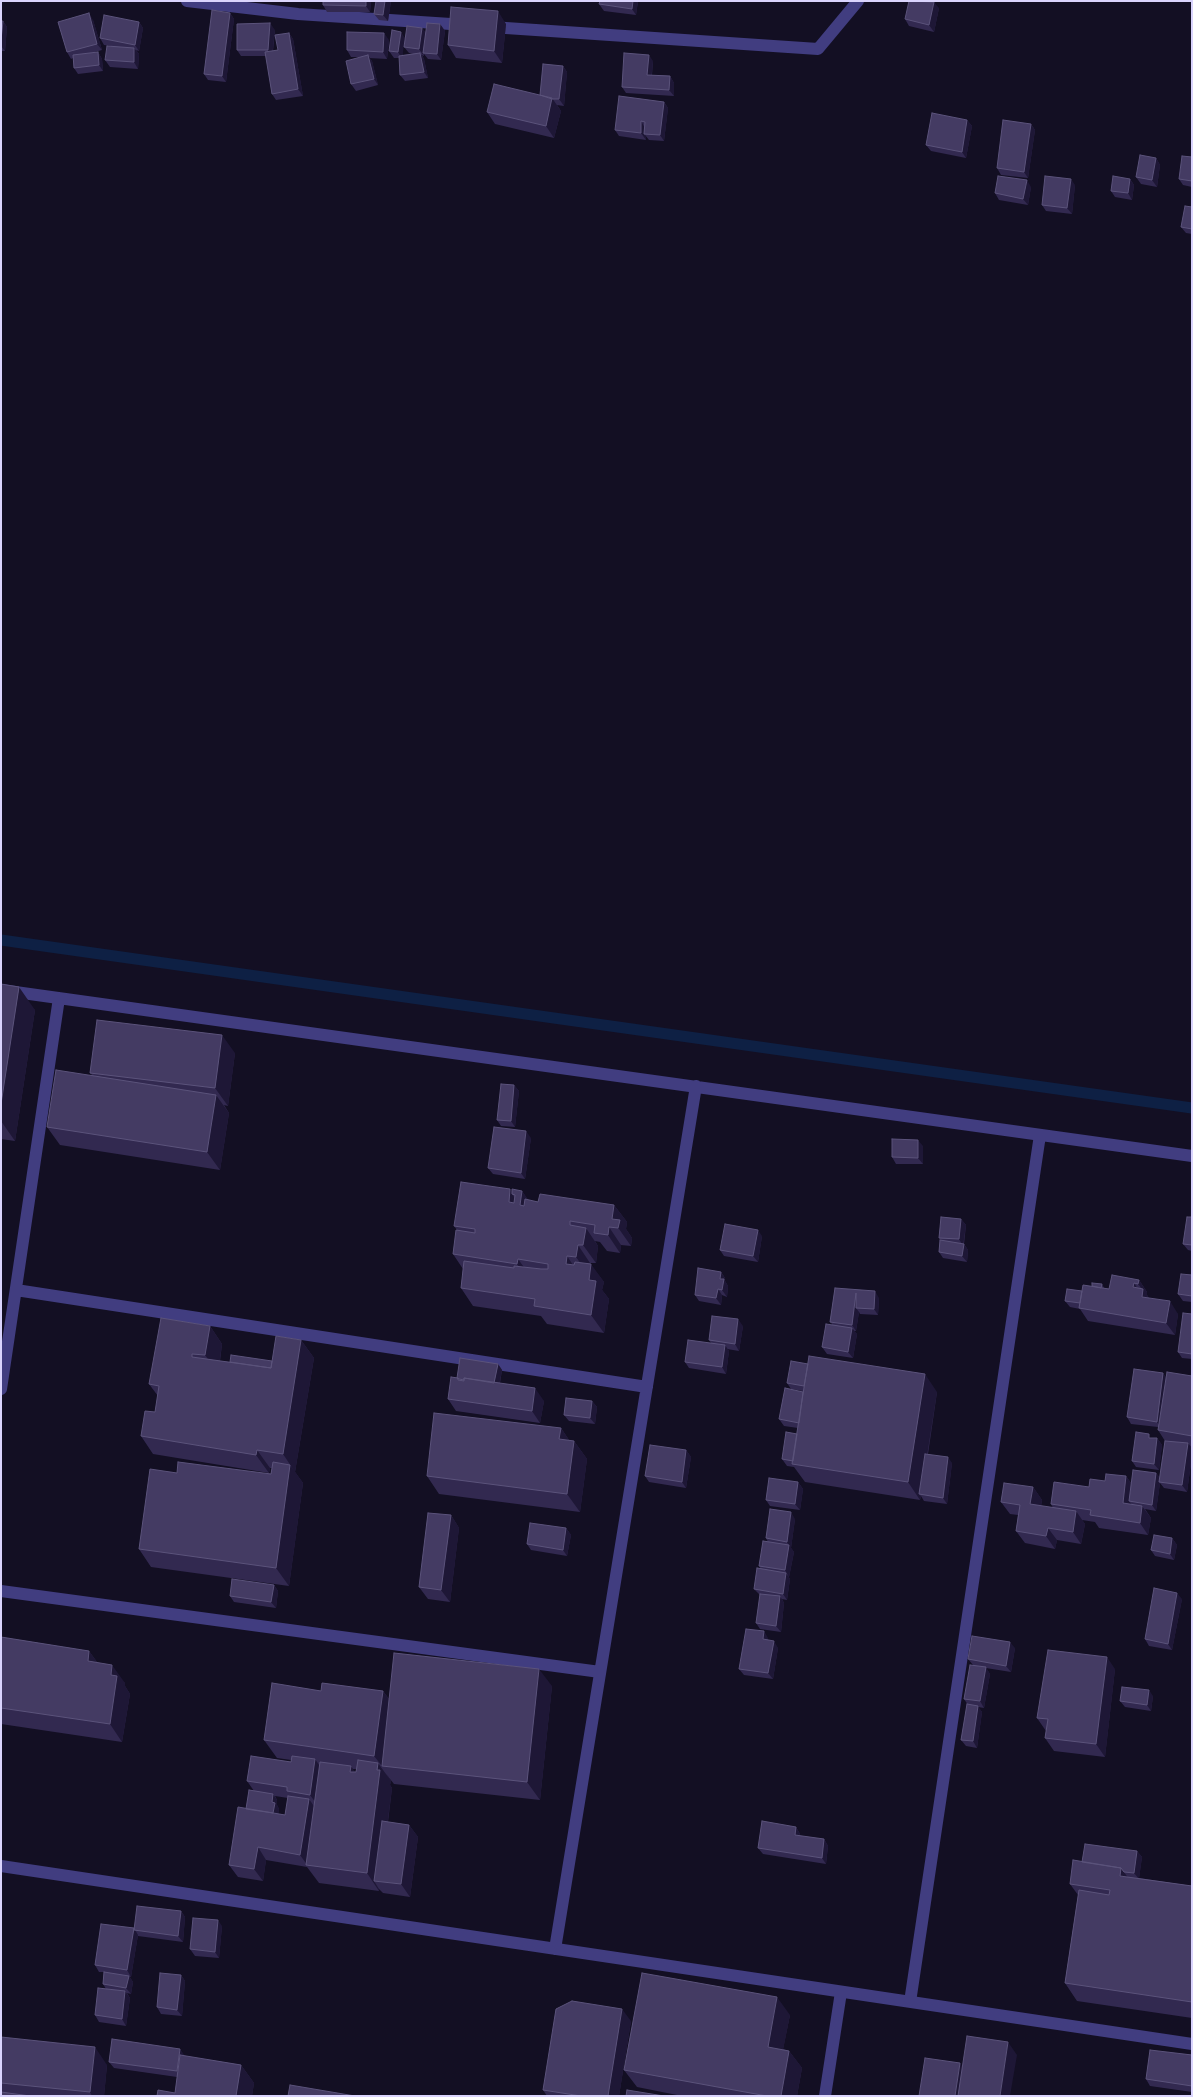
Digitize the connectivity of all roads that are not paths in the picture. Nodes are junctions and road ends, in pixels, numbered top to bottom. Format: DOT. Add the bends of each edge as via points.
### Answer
graph roads {
  1 [pos="187,1"];
  2 [pos="858,1"];
  3 [pos="298,7"];
  4 [pos="1,990"];
  5 [pos="59,998"];
  6 [pos="696,1086"];
  7 [pos="1040,1135"];
  8 [pos="1192,1156"];
  9 [pos="16,1290"];
  10 [pos="646,1387"];
  11 [pos="1,1388"];
  12 [pos="1,1591"];
  13 [pos="600,1672"];
  14 [pos="1,1866"];
  15 [pos="555,1949"];
  16 [pos="840,1992"];
  17 [pos="910,2002"];
  18 [pos="1192,2044"];
  19 [pos="825,2096"];
  1 -- 3 [label="street"];
  2 -- 3 [label="street" via="818,49"];
  4 -- 5 [label="street"];
  5 -- 6 [label="street"];
  5 -- 9 [label="street"];
  6 -- 7 [label="street"];
  6 -- 10 [label="street"];
  7 -- 8 [label="street"];
  7 -- 17 [label="street"];
  9 -- 10 [label="street"];
  9 -- 11 [label="street"];
  10 -- 13 [label="street"];
  12 -- 13 [label="street"];
  13 -- 15 [label="street"];
  14 -- 15 [label="street"];
  15 -- 16 [label="street"];
  16 -- 17 [label="street"];
  16 -- 19 [label="street"];
  17 -- 18 [label="street"];
}
